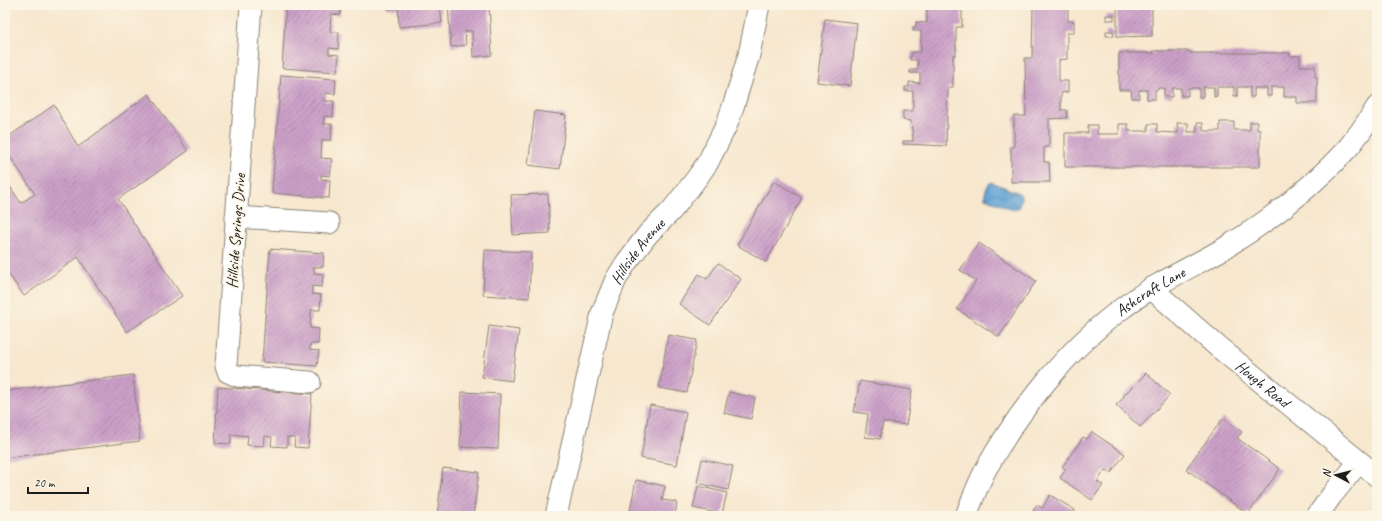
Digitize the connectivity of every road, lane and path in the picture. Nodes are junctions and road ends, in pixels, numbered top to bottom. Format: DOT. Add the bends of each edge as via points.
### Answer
graph roads {
  1 [pos="251,5"];
  2 [pos="759,5"];
  3 [pos="1377,107"];
  4 [pos="236,217"];
  5 [pos="329,223"];
  6 [pos="1151,288"];
  7 [pos="310,382"];
  8 [pos="1359,462"];
  9 [pos="1377,476"];
  10 [pos="556,516"];
  11 [pos="966,516"];
  12 [pos="1317,516"];
  1 -- 4 [label="street, Hillside Springs Drive"];
  2 -- 10 [label="street, Hillside Avenue" via="755,29 733,107 720,138 697,178 626,263 616,279 602,313"];
  3 -- 6 [label="street, Ashcraft Lane" via="1347,148 1301,194 1229,245"];
  4 -- 5 [label="street"];
  4 -- 7 [label="street, Hillside Springs Drive" via="226,370 237,376"];
  6 -- 8 [label="street, Hough Road" via="1217,346"];
  6 -- 11 [label="street, Ashcraft Lane" via="1123,307 1086,339 1050,377 1000,446 986,470"];
  8 -- 9 [label="street, Hough Road"];
  8 -- 12 [label="street"];
}
